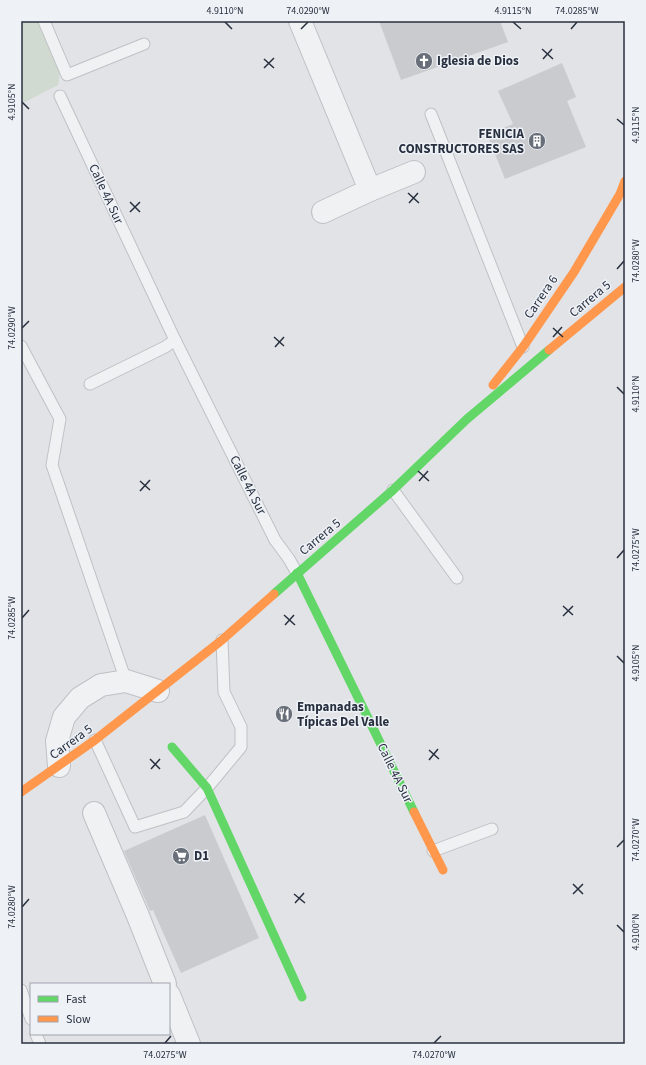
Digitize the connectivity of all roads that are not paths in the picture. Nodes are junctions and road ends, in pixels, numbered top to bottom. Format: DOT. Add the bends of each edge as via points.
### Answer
graph roads {
  1 [pos="44,21"];
  2 [pos="300,21"];
  3 [pos="144,44"];
  4 [pos="60,96"];
  5 [pos="431,114"];
  6 [pos="414,172"];
  7 [pos="625,181"];
  8 [pos="370,190"];
  9 [pos="620,194"];
  10 [pos="625,204"];
  11 [pos="322,212"];
  12 [pos="625,287"];
  13 [pos="175,340"];
  14 [pos="21,346"];
  15 [pos="522,348"];
  16 [pos="90,384"];
  17 [pos="467,419"];
  18 [pos="393,490"];
  19 [pos="297,574"];
  20 [pos="457,578"];
  21 [pos="222,640"];
  22 [pos="126,681"];
  23 [pos="158,691"];
  24 [pos="95,740"];
  25 [pos="172,746"];
  26 [pos="59,766"];
  27 [pos="207,788"];
  28 [pos="21,792"];
  29 [pos="94,813"];
  30 [pos="492,829"];
  31 [pos="433,851"];
  32 [pos="443,870"];
  33 [pos="165,983"];
  34 [pos="21,990"];
  35 [pos="170,996"];
  36 [pos="302,997"];
  37 [pos="30,1016"];
  38 [pos="189,1044"];
  1 -- 3 [label="lane" via="67,75"];
  2 -- 8 [label="street"];
  4 -- 13 [label="lane, Calle 4A Sur"];
  5 -- 15 [label="lane"];
  6 -- 8 [label="street"];
  7 -- 9 [label="main road, Carrera 6"];
  8 -- 11 [label="street"];
  9 -- 10 [label="main road"];
  9 -- 15 [label="main road, Carrera 6" via="574,272"];
  12 -- 17 [label="main road, Carrera 5"];
  13 -- 16 [label="lane" via="166,347"];
  13 -- 19 [label="lane, Calle 4A Sur" via="275,540"];
  14 -- 22 [label="lane" via="60,419 52,465"];
  15 -- 17 [label="main road, Carrera 6"];
  17 -- 18 [label="main road, Carrera 5"];
  18 -- 19 [label="main road, Carrera 5"];
  18 -- 20 [label="lane"];
  19 -- 21 [label="main road, Carrera 5"];
  19 -- 31 [label="main road, Calle 4A Sur"];
  21 -- 23 [label="main road, Carrera 5"];
  21 -- 27 [label="lane" via="224,692 242,727 241,747"];
  22 -- 23 [label="street"];
  22 -- 26 [label="street" via="101,685 80,698 64,717 57,741"];
  23 -- 24 [label="main road, Carrera 5"];
  24 -- 26 [label="main road, Carrera 5"];
  24 -- 27 [label="lane" via="135,827 184,812"];
  25 -- 27 [label="main road"];
  26 -- 28 [label="main road, Carrera 5"];
  27 -- 36 [label="main road"];
  29 -- 33 [label="street"];
  30 -- 31 [label="lane"];
  31 -- 32 [label="main road, Calle 4A Sur"];
  34 -- 37 [label="lane"];
  35 -- 38 [label="street"];
}
